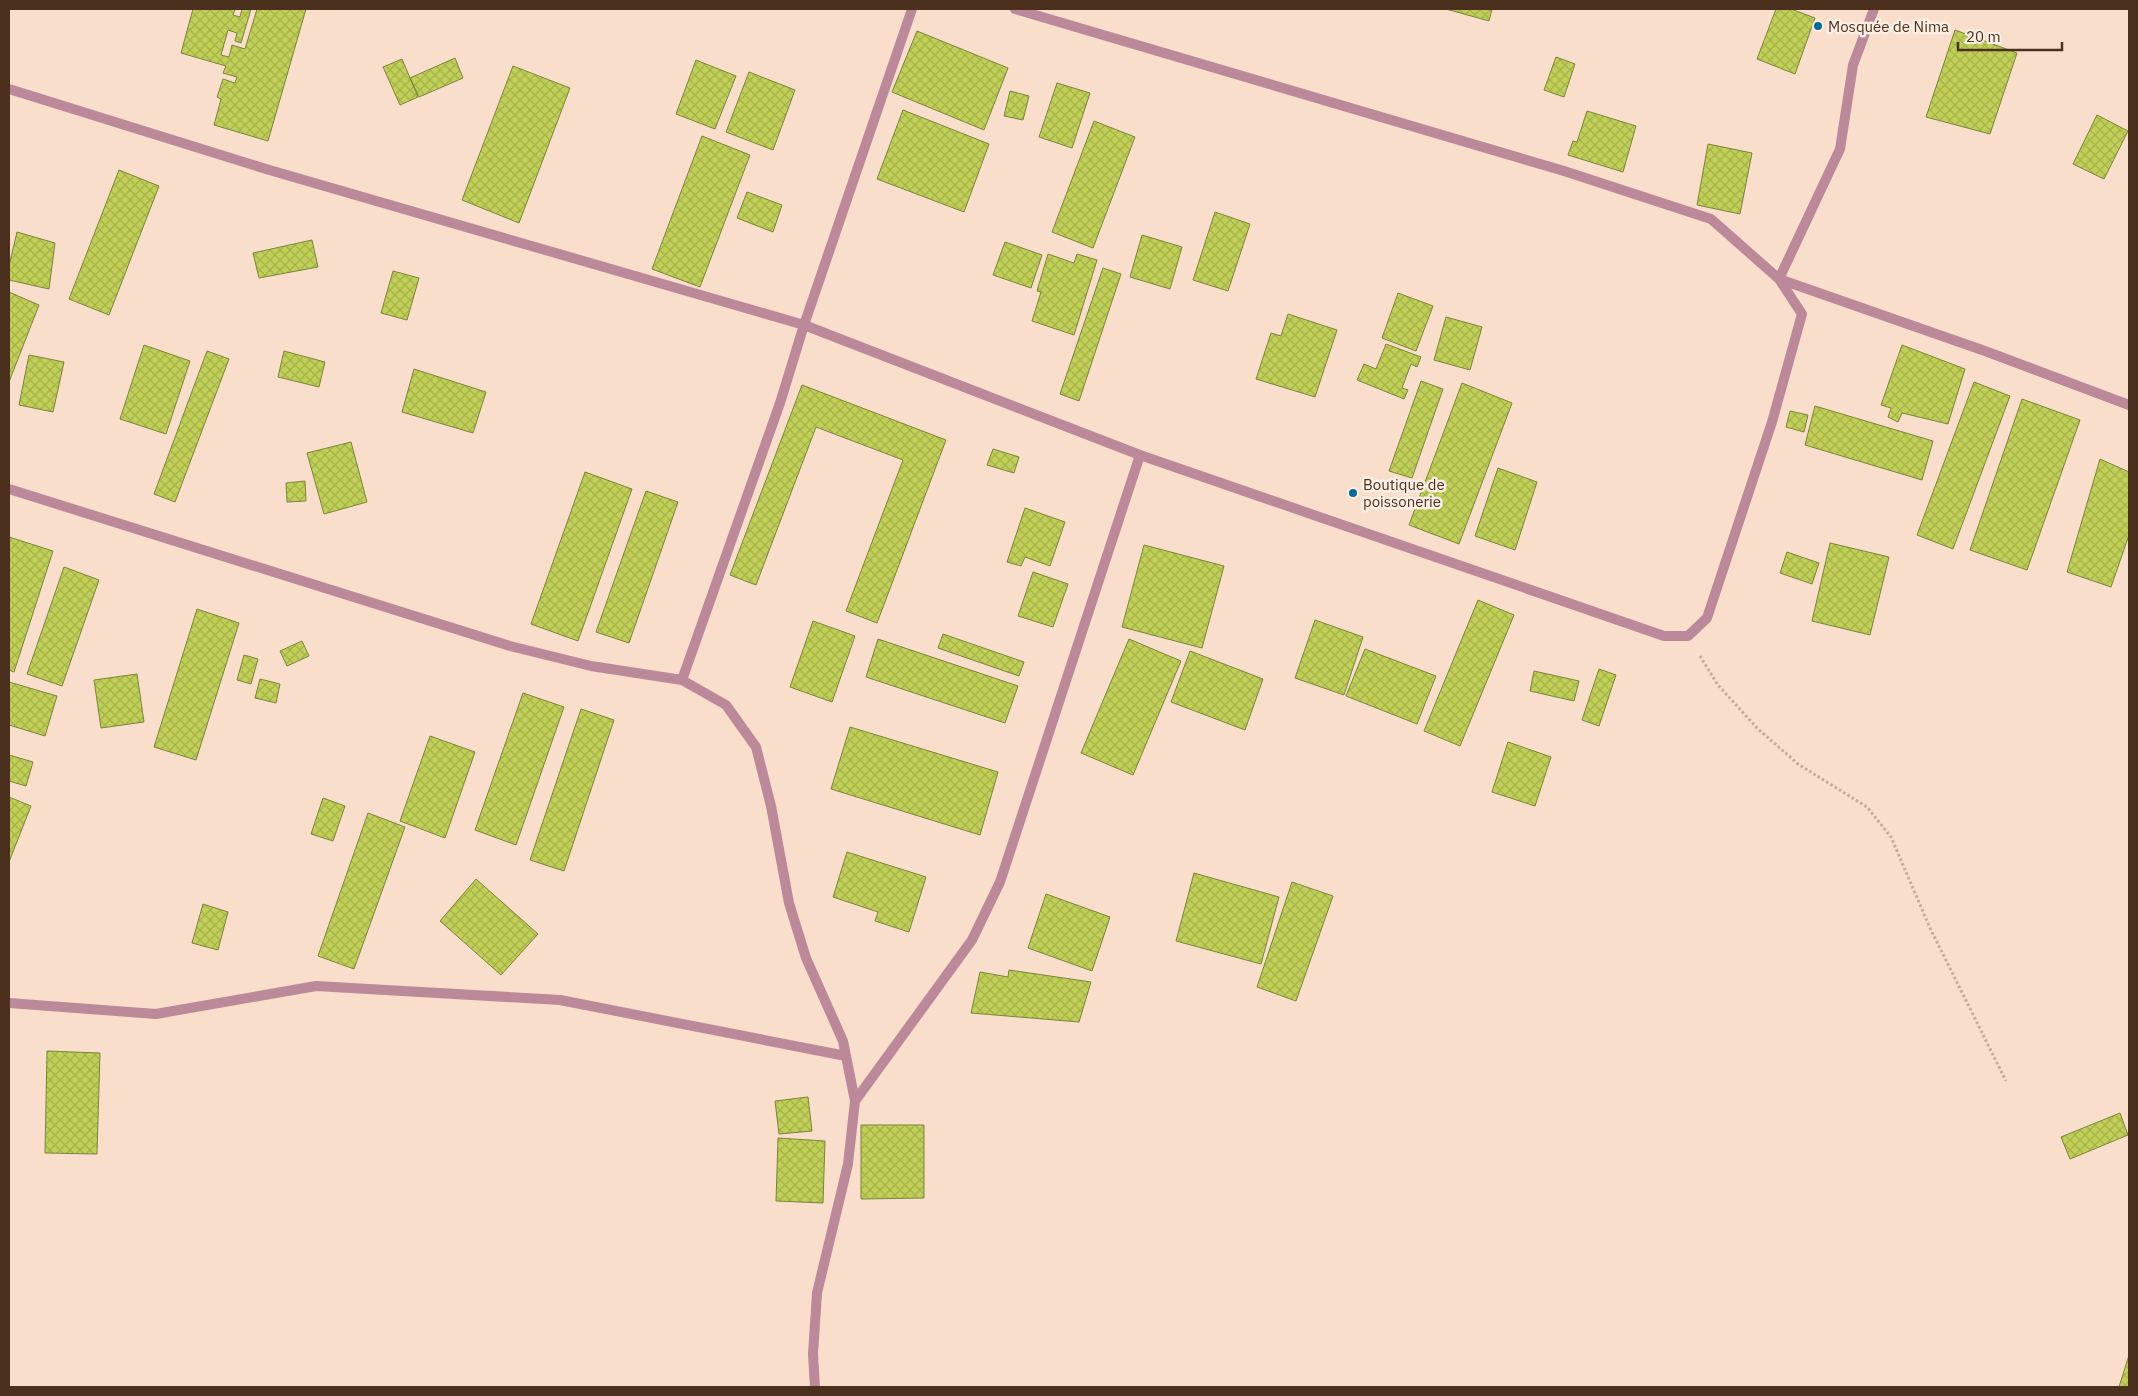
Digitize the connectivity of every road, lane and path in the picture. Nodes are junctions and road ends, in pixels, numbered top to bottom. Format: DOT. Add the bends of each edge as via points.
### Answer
graph roads {
  1 [pos="912,9"];
  2 [pos="1015,9"];
  3 [pos="1874,9"];
  4 [pos="9,88"];
  5 [pos="1779,279"];
  6 [pos="804,325"];
  7 [pos="2129,405"];
  8 [pos="1140,456"];
  9 [pos="9,489"];
  10 [pos="1688,636"];
  11 [pos="682,680"];
  12 [pos="9,1003"];
  13 [pos="846,1056"];
  14 [pos="2006,1081"];
  15 [pos="855,1101"];
  16 [pos="815,1387"];
  1 -- 6 [label="street"];
  2 -- 5 [label="street" via="1564,171 1711,219"];
  3 -- 5 [label="street" via="1853,65 1840,149"];
  4 -- 6 [label="street" via="266,169"];
  5 -- 7 [label="street"];
  5 -- 10 [label="street" via="1802,314 1772,422 1707,618"];
  6 -- 8 [label="street"];
  6 -- 11 [label="street" via="780,403"];
  8 -- 10 [label="street" via="1664,636"];
  8 -- 15 [label="street" via="1000,882 972,940"];
  9 -- 11 [label="street" via="510,646 591,666"];
  10 -- 14 [label="path" via="1718,685 1756,728 1798,764 1867,807 1891,837 1930,928"];
  11 -- 13 [label="street" via="726,705 756,747 789,903 806,958 843,1040"];
  12 -- 13 [label="street" via="156,1014 316,986 560,1000"];
  13 -- 15 [label="street"];
  15 -- 16 [label="street" via="848,1164 817,1293 813,1354"];
}
